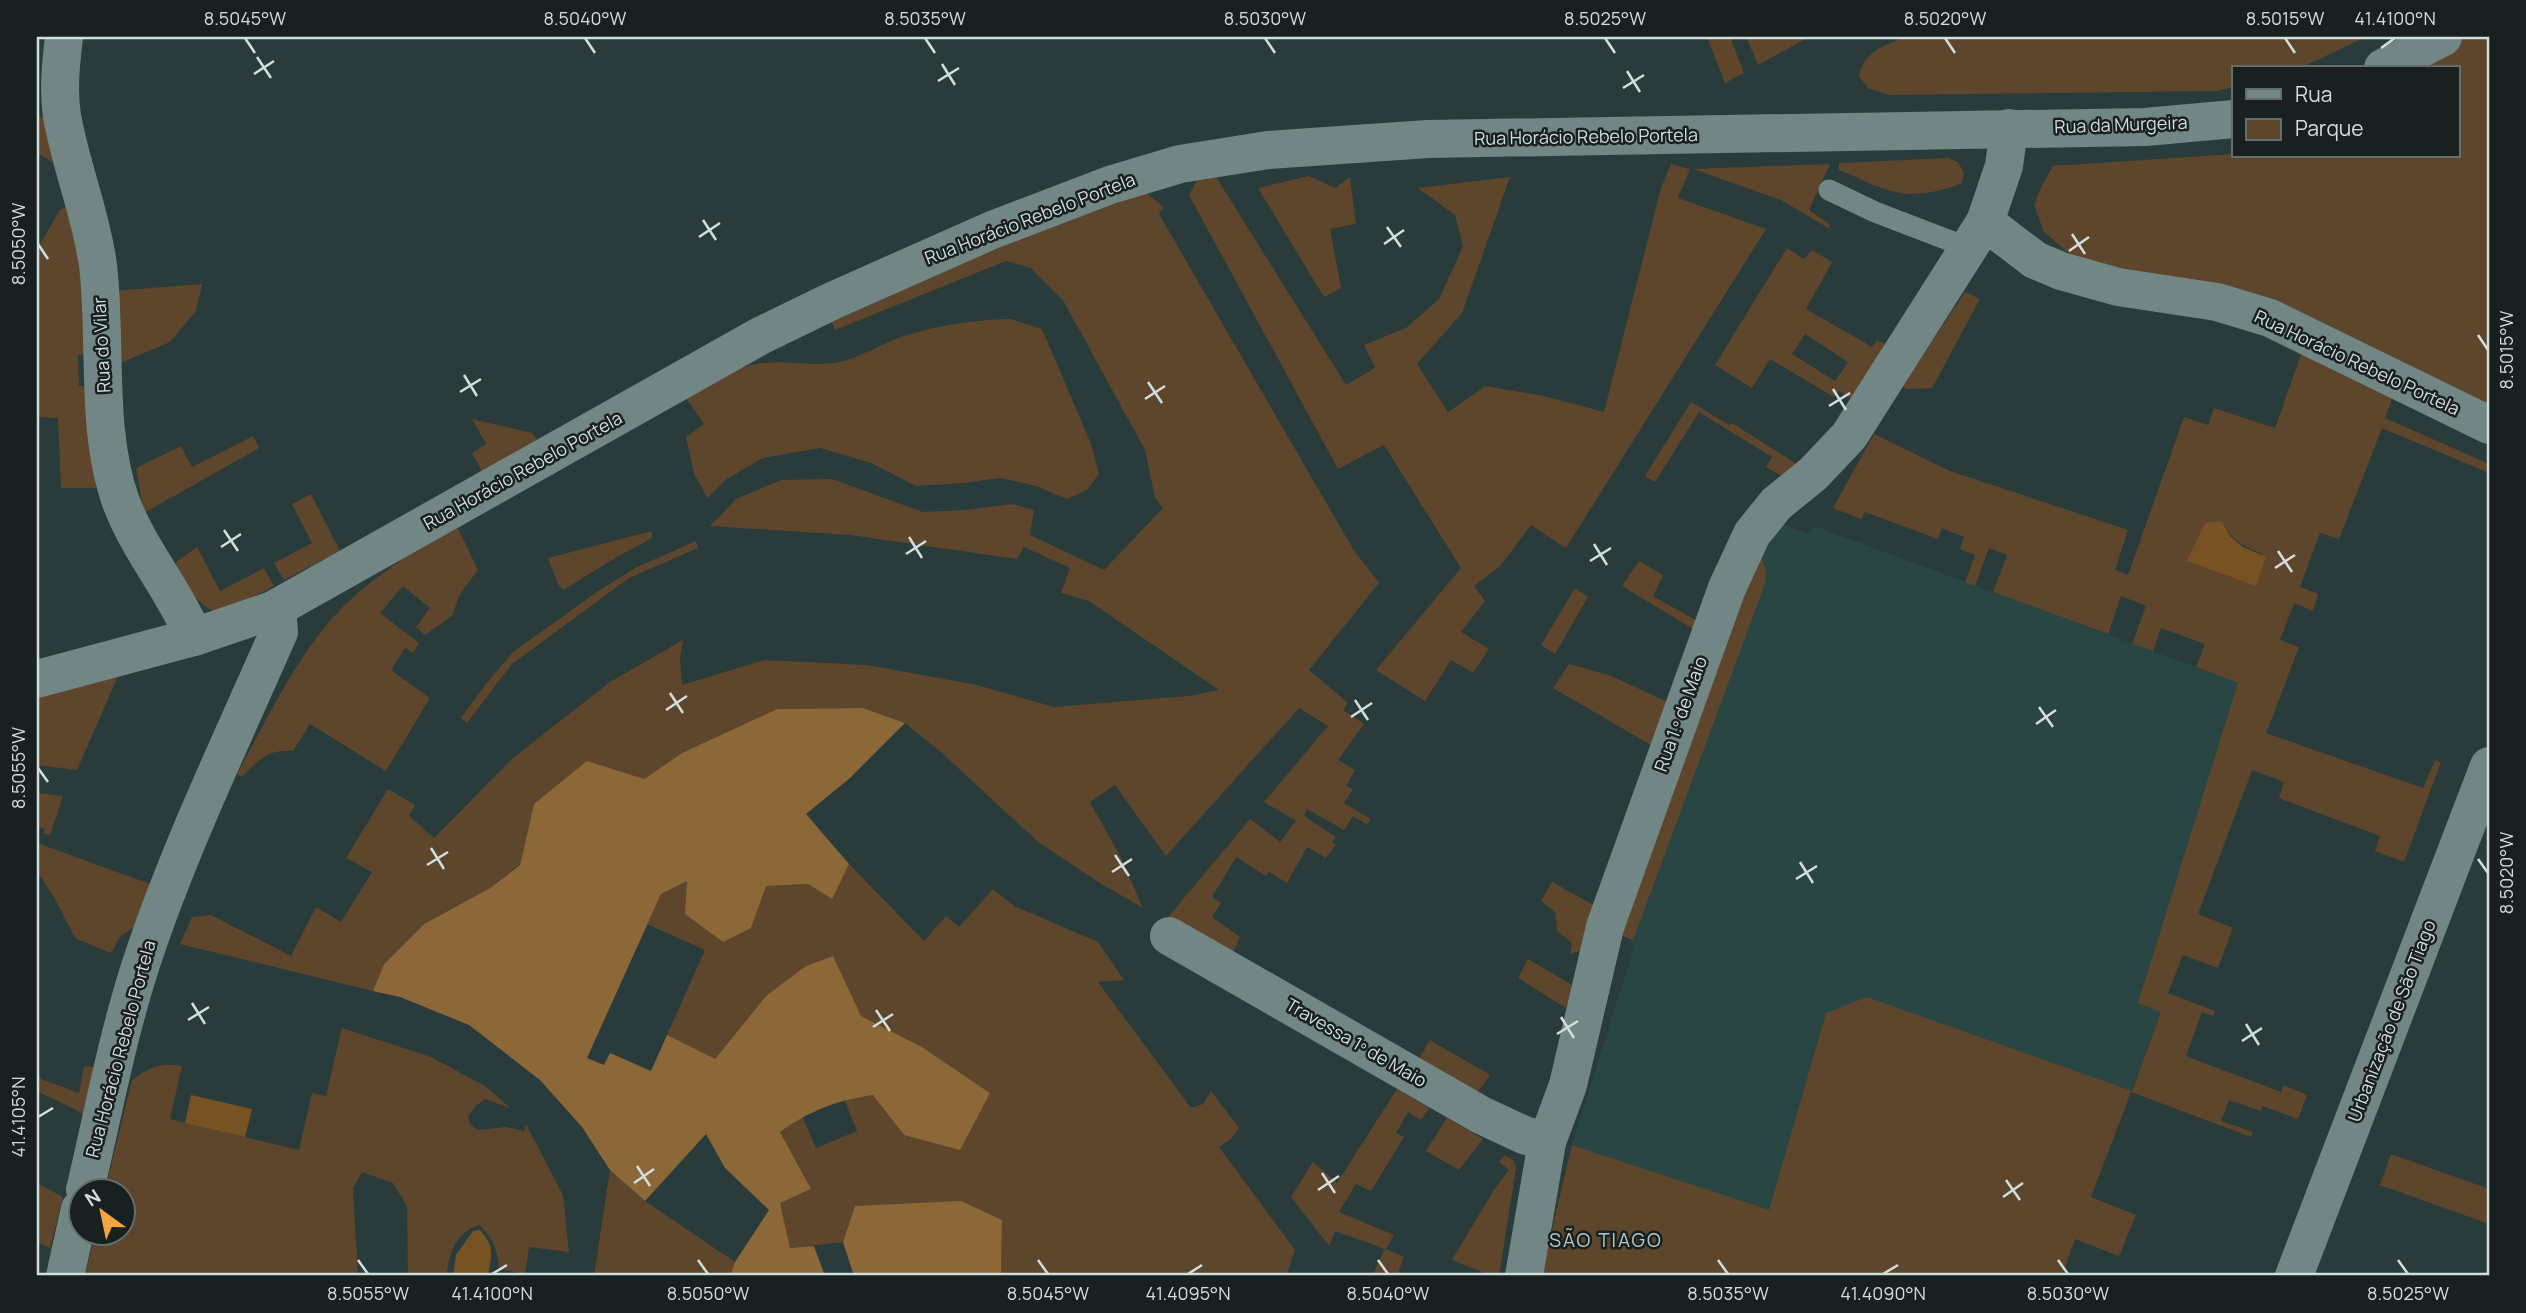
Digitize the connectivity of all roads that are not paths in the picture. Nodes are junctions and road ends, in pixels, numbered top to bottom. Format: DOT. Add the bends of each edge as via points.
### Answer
graph roads {
  1 [pos="64,37"];
  2 [pos="2443,37"];
  3 [pos="2397,61"];
  4 [pos="2232,119"];
  5 [pos="2009,128"];
  6 [pos="1829,190"];
  7 [pos="1977,235"];
  8 [pos="2489,425"];
  9 [pos="273,610"];
  10 [pos="194,637"];
  11 [pos="37,679"];
  12 [pos="2489,766"];
  13 [pos="1169,936"];
  14 [pos="1547,1142"];
  15 [pos="88,1176"];
  16 [pos="72,1246"];
  17 [pos="65,1276"];
  18 [pos="1524,1276"];
  19 [pos="2294,1276"];
  1 -- 10 [label="street, Rua do Vilar" via="62,113 98,266 112,465 133,530"];
  2 -- 3 [label="street"];
  4 -- 5 [label="street, Rua da Murgeira" via="2145,127"];
  5 -- 7 [label="street" via="2004,166"];
  5 -- 9 [label="street, Rua Horácio Rebelo Portela" via="1428,139 1268,150 1180,164 992,230 760,336"];
  6 -- 7 [label="lane, Rua Horácio Rebelo Portela" via="1875,212"];
  7 -- 8 [label="street, Rua Horácio Rebelo Portela" via="2061,271 2118,287 2217,302 2270,318"];
  7 -- 14 [label="street, Rua 1.º de Maio" via="1849,436 1776,504 1752,534 1732,577 1605,927 1568,1086"];
  9 -- 10 [label="street"];
  9 -- 15 [label="street, Rua Horácio Rebelo Portela" via="279,632 194,825 146,949"];
  10 -- 11 [label="street"];
  12 -- 19 [label="street, Urbanização de São Tiago"];
  13 -- 14 [label="street, Travessa 1º de Maio" via="1481,1115"];
  14 -- 18 [label="street, Rua 1.º de Maio"];
  16 -- 17 [label="street"];
}
